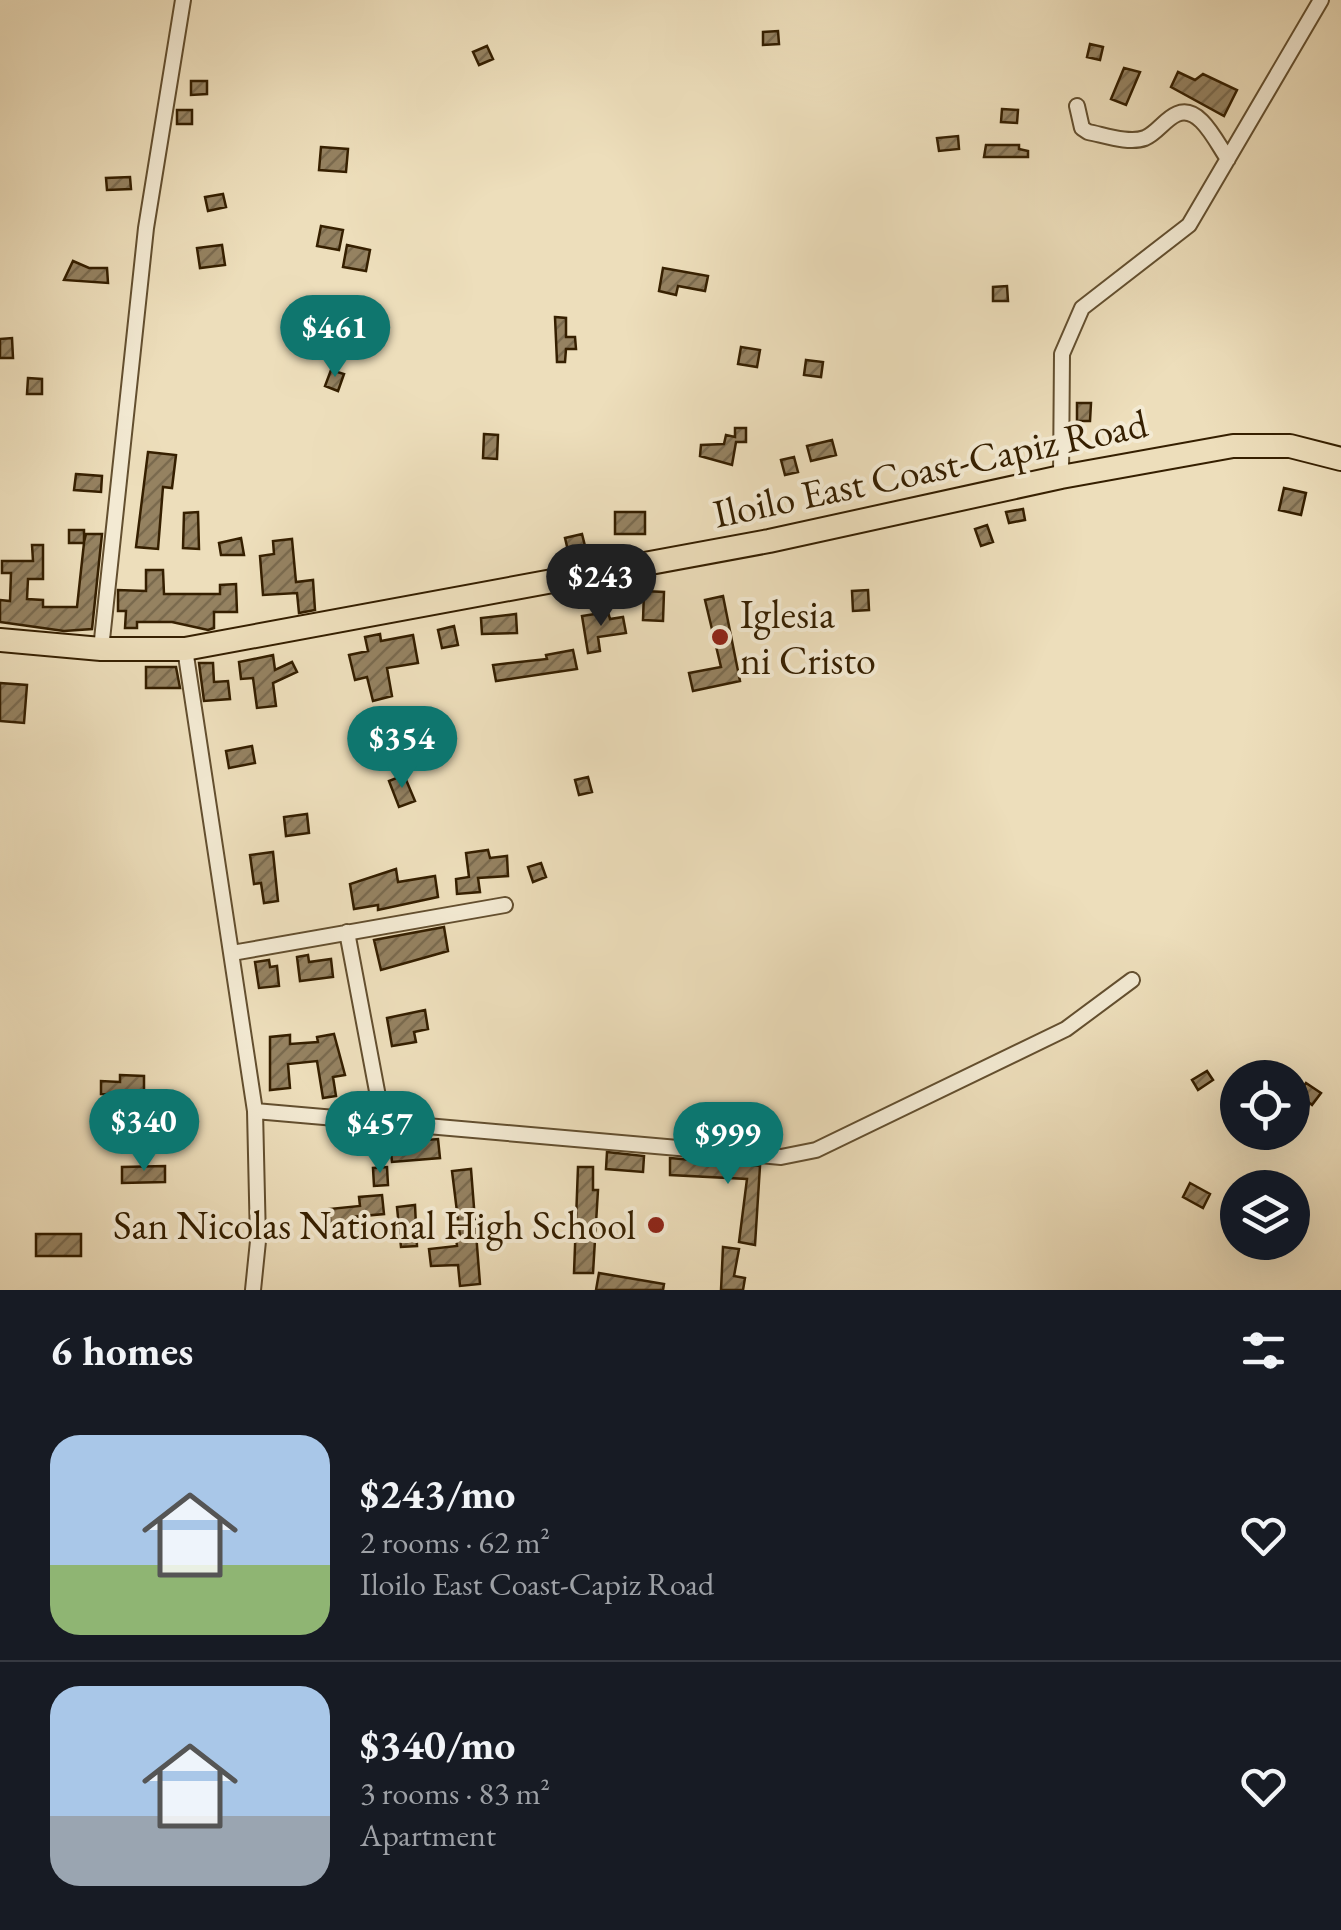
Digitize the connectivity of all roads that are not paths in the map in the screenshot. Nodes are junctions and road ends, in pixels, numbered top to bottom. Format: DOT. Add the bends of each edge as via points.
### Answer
graph roads {
  1 [pos="183,0"];
  2 [pos="1321,0"];
  3 [pos="1077,106"];
  4 [pos="1228,159"];
  5 [pos="1341,459"];
  6 [pos="1061,477"];
  7 [pos="0,640"];
  8 [pos="101,649"];
  9 [pos="185,649"];
  10 [pos="505,905"];
  11 [pos="348,932"];
  12 [pos="232,953"];
  13 [pos="1132,980"];
  14 [pos="256,1111"];
  15 [pos="383,1123"];
  16 [pos="253,1290"];
  1 -- 8 [label="street" via="146,228"];
  2 -- 4 [label="street"];
  3 -- 4 [label="street" via="1088,132 1134,140 1189,112"];
  4 -- 6 [label="street" via="1189,225 1082,308 1062,354"];
  5 -- 6 [label="main road, Iloilo East Coast-Capiz Road" via="1290,446 1233,446"];
  6 -- 9 [label="main road, Iloilo East Coast-Capiz Road" via="769,541"];
  7 -- 8 [label="main road, Iloilo East Coast-Capiz Road"];
  8 -- 9 [label="main road, Iloilo East Coast-Capiz Road"];
  9 -- 12 [label="street"];
  10 -- 11 [label="street"];
  11 -- 12 [label="street"];
  11 -- 15 [label="street"];
  12 -- 14 [label="street"];
  13 -- 15 [label="street" via="1066,1029 816,1150 781,1158"];
  14 -- 15 [label="street"];
  14 -- 16 [label="street"];
}
